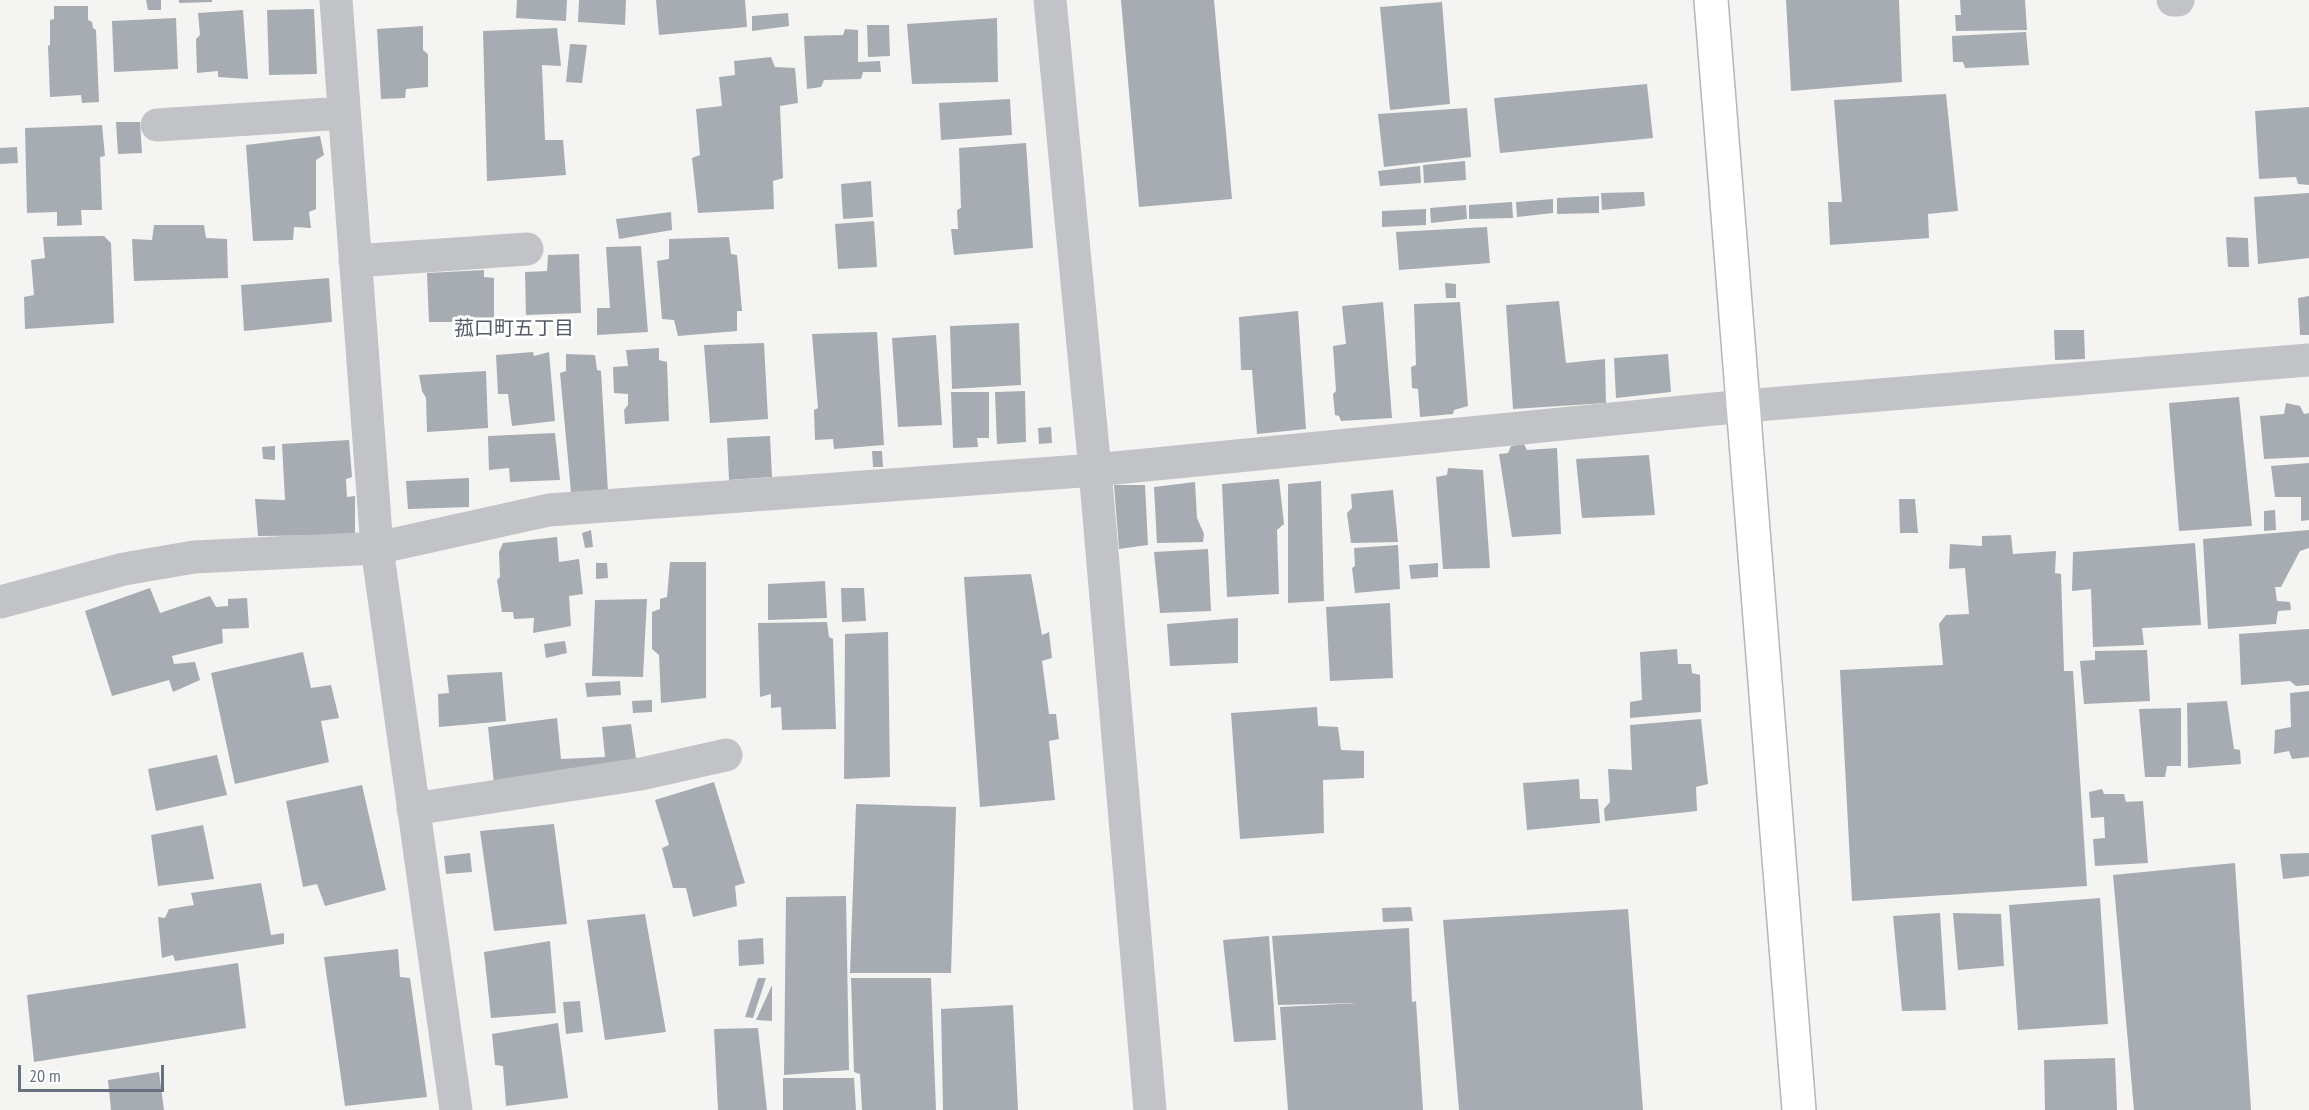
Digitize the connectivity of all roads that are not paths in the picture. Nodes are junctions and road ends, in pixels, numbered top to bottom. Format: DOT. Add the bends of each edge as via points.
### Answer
graph roads {
  1 [pos="336,0"];
  2 [pos="1050,0"];
  3 [pos="1712,0"];
  4 [pos="2173,0"];
  5 [pos="2178,0"];
  6 [pos="344,113"];
  7 [pos="157,125"];
  8 [pos="527,249"];
  9 [pos="355,261"];
  10 [pos="2309,360"];
  11 [pos="1744,406"];
  12 [pos="1095,470"];
  13 [pos="377,548"];
  14 [pos="0,602"];
  15 [pos="726,755"];
  16 [pos="413,809"];
  17 [pos="456,1110"];
  18 [pos="1150,1110"];
  19 [pos="1799,1110"];
  1 -- 6 [label="street"];
  2 -- 12 [label="street"];
  3 -- 11 [label="street"];
  4 -- 5 [label="street"];
  6 -- 7 [label="street"];
  6 -- 9 [label="street"];
  8 -- 9 [label="street"];
  9 -- 13 [label="street"];
  10 -- 11 [label="street"];
  11 -- 12 [label="street"];
  11 -- 19 [label="street"];
  12 -- 13 [label="street" via="549,510"];
  12 -- 18 [label="street"];
  13 -- 14 [label="street" via="194,557 124,569"];
  13 -- 16 [label="street"];
  15 -- 16 [label="street" via="641,774"];
  16 -- 17 [label="street"];
}
